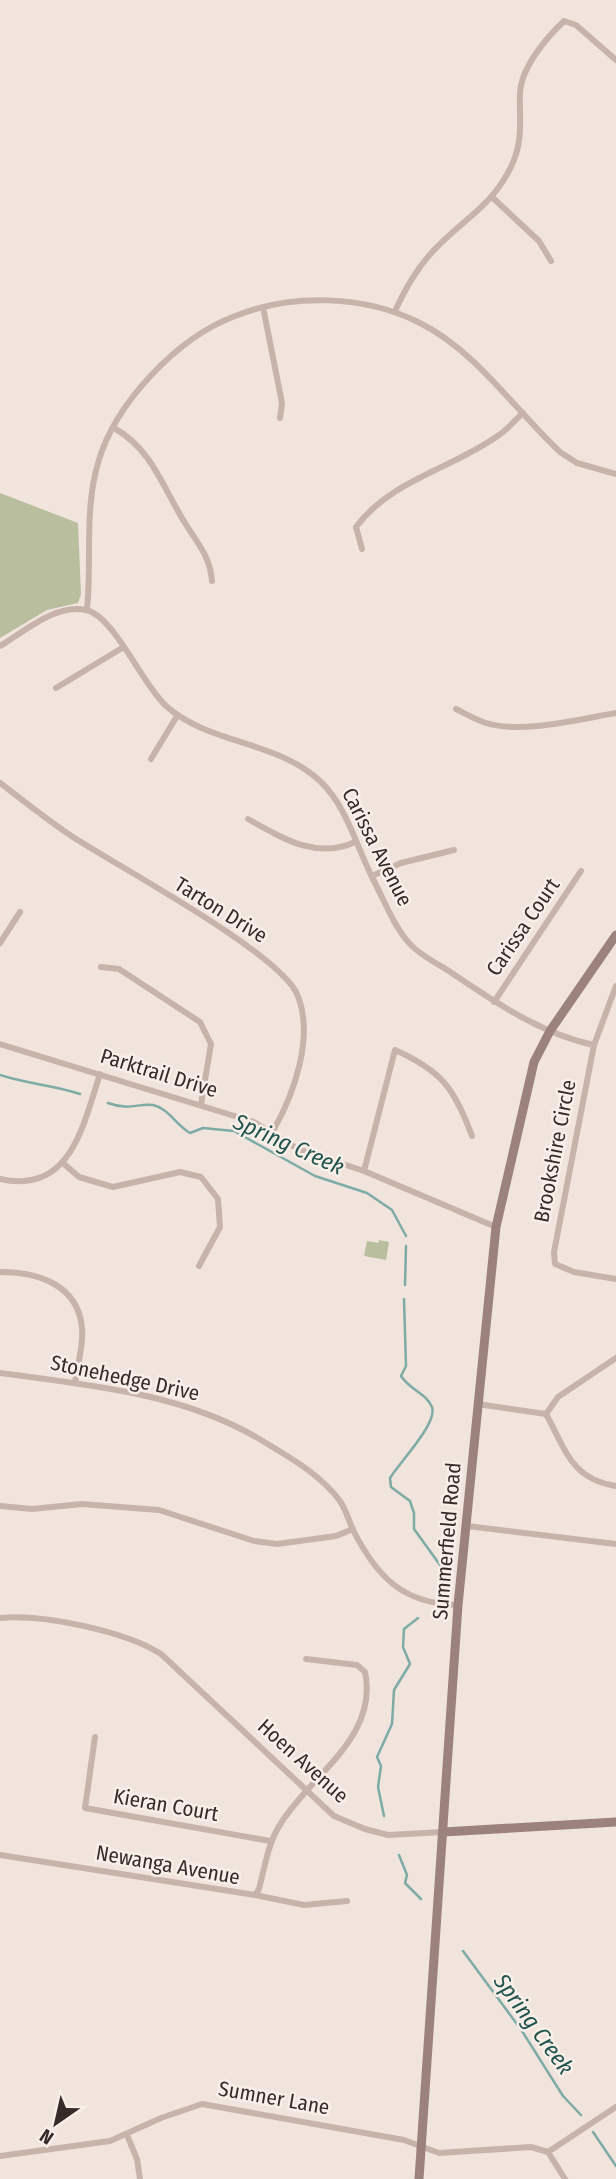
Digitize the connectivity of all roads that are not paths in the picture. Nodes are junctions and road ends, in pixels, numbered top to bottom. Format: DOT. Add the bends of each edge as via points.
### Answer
graph roads {
  1 [pos="616,60"];
  2 [pos="493,198"];
  3 [pos="551,261"];
  4 [pos="263,307"];
  5 [pos="394,311"];
  6 [pos="523,413"];
  7 [pos="279,418"];
  8 [pos="114,428"];
  9 [pos="616,474"];
  10 [pos="362,549"];
  11 [pos="212,581"];
  12 [pos="87,610"];
  13 [pos="0,646"];
  14 [pos="122,648"];
  15 [pos="57,688"];
  16 [pos="456,709"];
  17 [pos="616,714"];
  18 [pos="177,716"];
  19 [pos="151,759"];
  20 [pos="0,783"];
  21 [pos="248,819"];
  22 [pos="355,842"];
  23 [pos="454,850"];
  24 [pos="581,871"];
  25 [pos="372,876"];
  26 [pos="20,912"];
  27 [pos="616,935"];
  28 [pos="0,943"];
  29 [pos="101,967"];
  30 [pos="616,986"];
  31 [pos="495,1002"];
  32 [pos="550,1031"];
  33 [pos="0,1044"];
  34 [pos="594,1045"];
  35 [pos="100,1074"];
  36 [pos="201,1104"];
  37 [pos="273,1131"];
  38 [pos="472,1136"];
  39 [pos="63,1163"];
  40 [pos="365,1171"];
  41 [pos="0,1179"];
  42 [pos="496,1227"];
  43 [pos="199,1266"];
  44 [pos="0,1272"];
  45 [pos="616,1279"];
  46 [pos="616,1358"];
  47 [pos="0,1373"];
  48 [pos="75,1383"];
  49 [pos="477,1404"];
  50 [pos="546,1414"];
  51 [pos="616,1486"];
  52 [pos="0,1506"];
  53 [pos="467,1527"];
  54 [pos="353,1529"];
  55 [pos="616,1545"];
  56 [pos="458,1605"];
  57 [pos="0,1618"];
  58 [pos="306,1659"];
  59 [pos="95,1737"];
  60 [pos="306,1791"];
  61 [pos="616,1822"];
  62 [pos="443,1832"];
  63 [pos="270,1841"];
  64 [pos="0,1855"];
  65 [pos="255,1895"];
  66 [pos="347,1901"];
  67 [pos="616,2107"];
  68 [pos="127,2135"];
  69 [pos="422,2145"];
  70 [pos="548,2152"];
  71 [pos="0,2156"];
  72 [pos="140,2179"];
  73 [pos="419,2179"];
  74 [pos="565,2179"];
  1 -- 2 [label="street" via="576,25 564,21 553,32 522,80 519,143"];
  2 -- 3 [label="street" via="540,241"];
  2 -- 5 [label="street" via="422,264"];
  4 -- 5 [label="street" via="318,300"];
  4 -- 7 [label="street" via="282,403"];
  4 -- 8 [label="street" via="233,316 186,345 139,389"];
  5 -- 6 [label="street" via="460,351"];
  6 -- 9 [label="street" via="552,445 577,463"];
  6 -- 10 [label="street" via="500,435 375,504 356,527"];
  8 -- 11 [label="street" via="135,442 152,463 210,562"];
  8 -- 12 [label="street" via="99,461 89,505"];
  12 -- 13 [label="street" via="55,613"];
  12 -- 14 [label="street, Carissa Avenue" via="109,627"];
  14 -- 15 [label="street"];
  14 -- 18 [label="street, Carissa Avenue" via="150,691"];
  16 -- 17 [label="street" via="506,727"];
  18 -- 19 [label="street"];
  18 -- 22 [label="street, Carissa Avenue" via="284,756 310,774 336,801"];
  20 -- 37 [label="street, Tarton Drive" via="71,836 257,952 290,982 301,1006 303,1038 291,1095"];
  21 -- 22 [label="street" via="302,846 331,850"];
  22 -- 25 [label="street, Carissa Avenue"];
  23 -- 25 [label="street" via="401,863"];
  24 -- 31 [label="street, Carissa Court"];
  25 -- 31 [label="street, Carissa Avenue" via="412,947"];
  26 -- 28 [label="street"];
  27 -- 32 [label="street, Summerfield Road"];
  29 -- 36 [label="street" via="119,969 200,1022 211,1044"];
  30 -- 34 [label="street, Brookshire Circle"];
  31 -- 32 [label="street, Carissa Avenue"];
  32 -- 34 [label="street, Carissa Avenue"];
  32 -- 42 [label="street, Summerfield Road" via="526,1087"];
  33 -- 35 [label="street, Parktrail Drive"];
  34 -- 45 [label="street, Brookshire Circle" via="555,1264"];
  35 -- 36 [label="street, Parktrail Drive"];
  35 -- 39 [label="street" via="75,1146"];
  36 -- 37 [label="street, Parktrail Drive"];
  37 -- 40 [label="street, Parktrail Drive" via="316,1157"];
  38 -- 40 [label="street" via="448,1085 395,1049"];
  39 -- 41 [label="street" via="36,1179"];
  39 -- 43 [label="street" via="79,1177 113,1186 180,1172 201,1178 218,1199 220,1227"];
  40 -- 42 [label="street, Parktrail Drive"];
  42 -- 49 [label="street, Summerfield Road"];
  44 -- 48 [label="street" via="30,1272 52,1281 68,1297 82,1330"];
  46 -- 50 [label="street" via="558,1397"];
  47 -- 48 [label="street, Stonehedge Drive"];
  48 -- 54 [label="street, Stonehedge Drive" via="184,1404 258,1438 328,1488 341,1502"];
  49 -- 50 [label="street"];
  49 -- 53 [label="street, Summerfield Road"];
  50 -- 51 [label="street" via="583,1476"];
  52 -- 54 [label="street" via="32,1509 82,1504 159,1510 277,1544 336,1536"];
  53 -- 55 [label="street"];
  53 -- 56 [label="street, Summerfield Road"];
  54 -- 56 [label="street, Stonehedge Drive" via="385,1580 426,1601"];
  56 -- 62 [label="street, Summerfield Road"];
  57 -- 60 [label="street, Hoen Avenue" via="76,1626 144,1643"];
  58 -- 60 [label="street, Newanga Avenue" via="357,1665 367,1682 364,1710 355,1731"];
  59 -- 63 [label="street, Kieran Court" via="85,1808"];
  60 -- 62 [label="street, Hoen Avenue" via="334,1815 376,1833"];
  60 -- 63 [label="street, Newanga Avenue"];
  61 -- 62 [label="street, Hoen Avenue"];
  62 -- 69 [label="street, Summerfield Road"];
  63 -- 65 [label="street, Newanga Avenue"];
  64 -- 65 [label="street, Newanga Avenue"];
  65 -- 66 [label="street" via="304,1905"];
  67 -- 70 [label="street"];
  68 -- 69 [label="street, Sumner Lane" via="202,2104"];
  68 -- 71 [label="street, Sumner Lane"];
  68 -- 72 [label="street"];
  69 -- 70 [label="street, Sumner Lane" via="439,2152 531,2147"];
  69 -- 73 [label="street, Summerfield Road"];
  70 -- 74 [label="street"];
}
